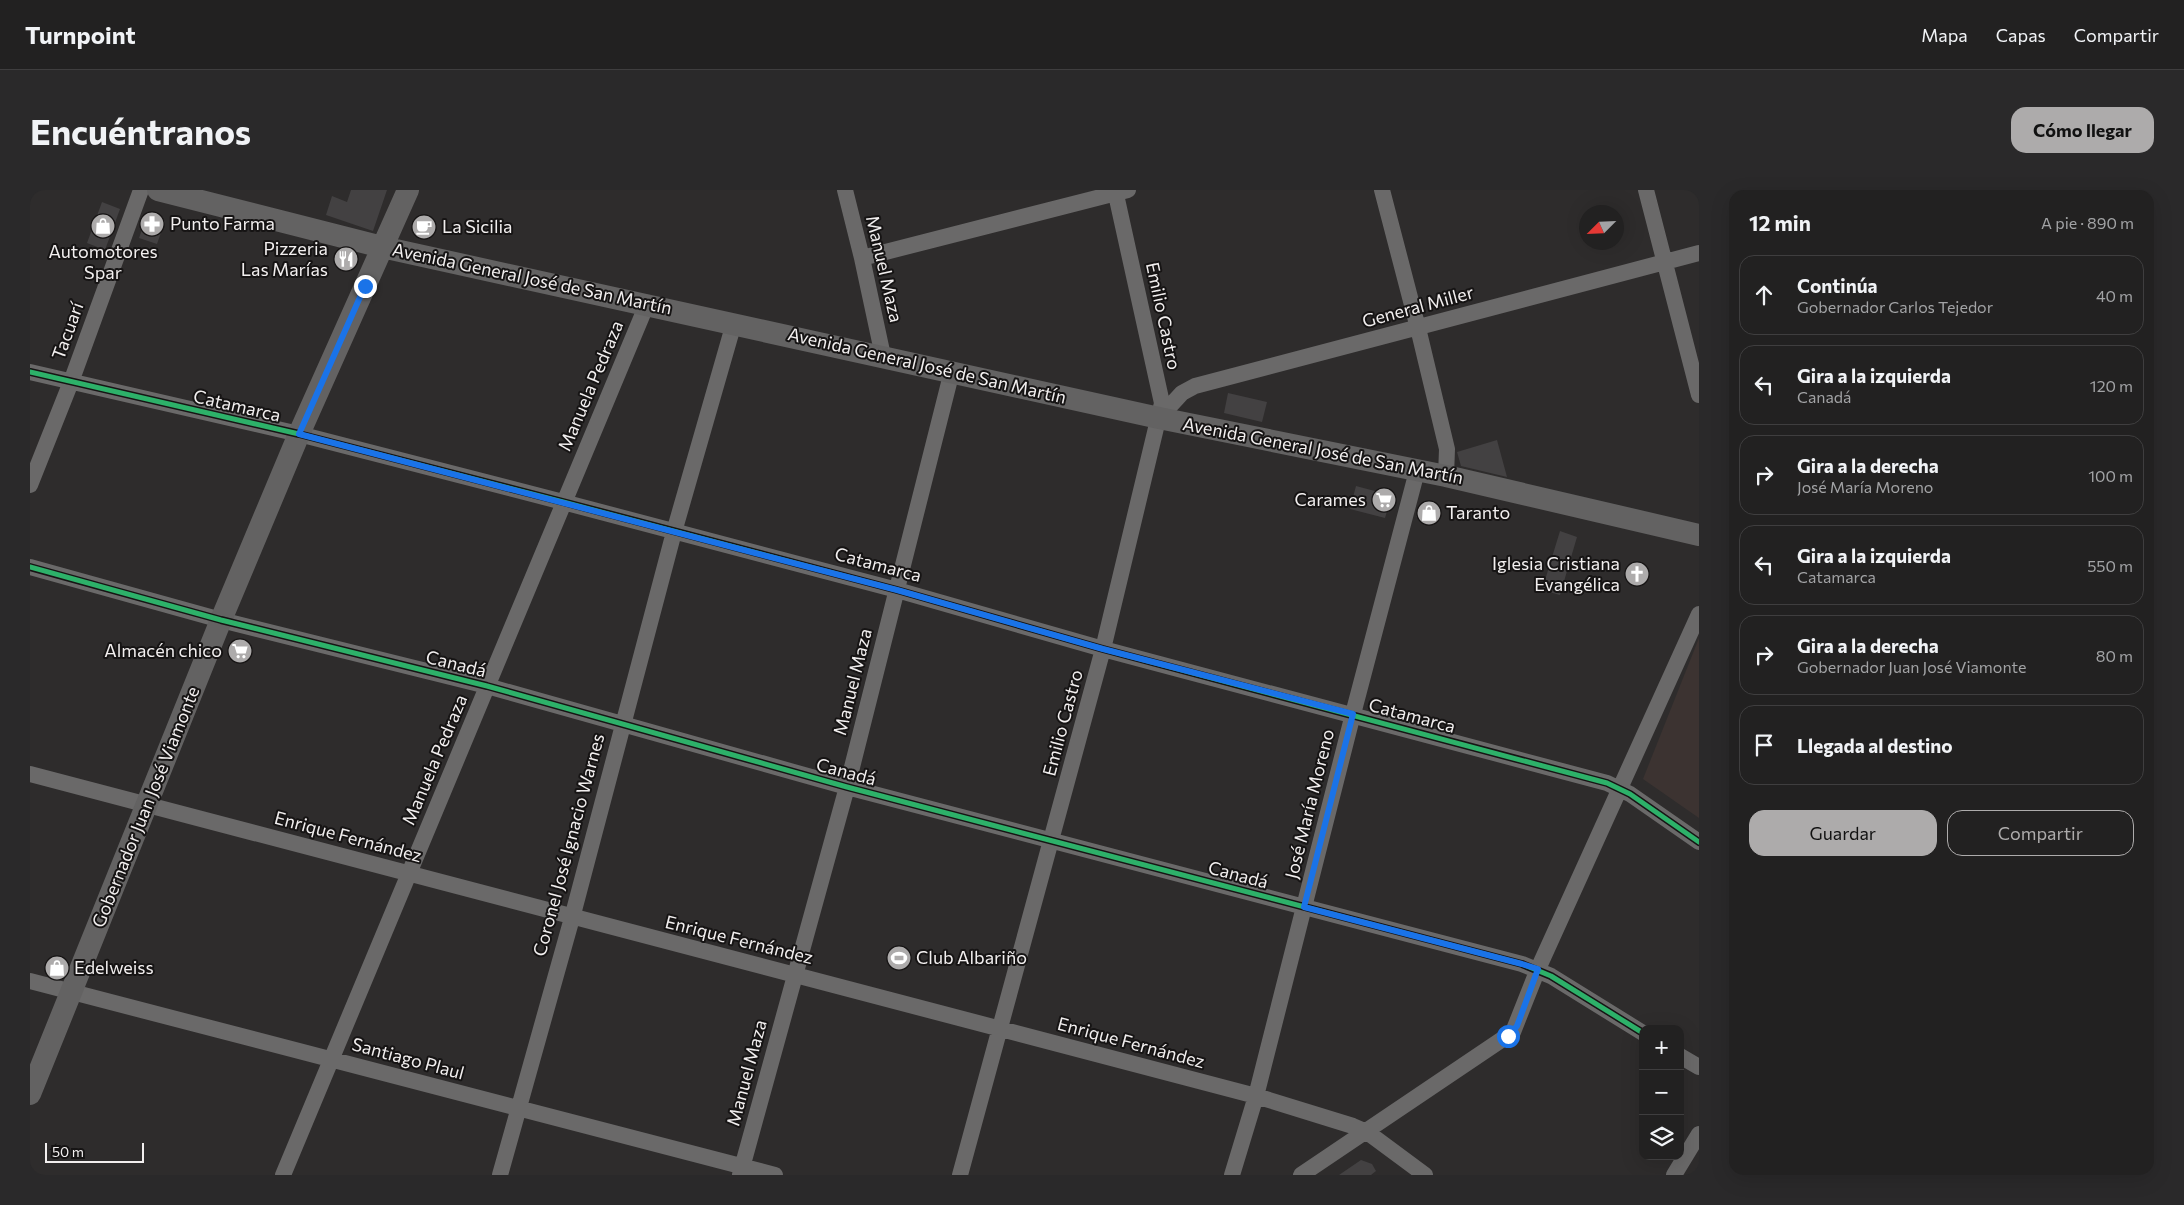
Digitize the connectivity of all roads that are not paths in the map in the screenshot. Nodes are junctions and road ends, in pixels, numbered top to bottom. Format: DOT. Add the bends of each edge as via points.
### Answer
graph roads {
  1 [pos="141,190"];
  2 [pos="158,190"];
  3 [pos="408,190"];
  4 [pos="845,190"];
  5 [pos="1382,190"];
  6 [pos="1646,190"];
  7 [pos="1119,191"];
  8 [pos="382,247"];
  9 [pos="1699,253"];
  10 [pos="862,258"];
  11 [pos="1664,262"];
  12 [pos="647,304"];
  13 [pos="734,324"];
  14 [pos="1418,328"];
  15 [pos="883,356"];
  16 [pos="30,372"];
  17 [pos="952,372"];
  18 [pos="71,382"];
  19 [pos="1699,395"];
  20 [pos="1159,418"];
  21 [pos="299,434"];
  22 [pos="1417,471"];
  23 [pos="1446,476"];
  24 [pos="30,484"];
  25 [pos="563,502"];
  26 [pos="674,532"];
  27 [pos="1699,535"];
  28 [pos="30,567"];
  29 [pos="897,590"];
  30 [pos="1699,614"];
  31 [pos="221,620"];
  32 [pos="1103,649"];
  33 [pos="487,686"];
  34 [pos="1353,714"];
  35 [pos="622,723"];
  36 [pos="30,774"];
  37 [pos="847,787"];
  38 [pos="1620,788"];
  39 [pos="147,804"];
  40 [pos="1052,839"];
  41 [pos="1699,842"];
  42 [pos="409,874"];
  43 [pos="1304,907"];
  44 [pos="572,918"];
  45 [pos="1538,969"];
  46 [pos="795,974"];
  47 [pos="30,981"];
  48 [pos="71,992"];
  49 [pos="999,1028"];
  50 [pos="1639,1030"];
  51 [pos="1684,1058"];
  52 [pos="332,1059"];
  53 [pos="1699,1067"];
  54 [pos="30,1094"];
  55 [pos="1256,1096"];
  56 [pos="517,1109"];
  57 [pos="1367,1132"];
  58 [pos="1699,1134"];
  59 [pos="741,1170"];
  60 [pos="283,1175"];
  61 [pos="500,1175"];
  62 [pos="775,1175"];
  63 [pos="960,1175"];
  64 [pos="1232,1175"];
  65 [pos="1301,1175"];
  66 [pos="1425,1175"];
  67 [pos="1674,1175"];
  1 -- 18 [label="street, Tacuarí"];
  2 -- 8 [label="main road, Avenida General José de San Martín"];
  3 -- 8 [label="main road, Gobernador Juan José Viamonte"];
  4 -- 10 [label="street, Manuel Maza"];
  5 -- 14 [label="street"];
  6 -- 11 [label="street"];
  7 -- 10 [label="street"];
  7 -- 20 [label="street, Emilio Castro" via="1162,403"];
  8 -- 12 [label="main road, Avenida General José de San Martín"];
  8 -- 21 [label="main road, Gobernador Juan José Viamonte"];
  9 -- 11 [label="street, General Miller"];
  10 -- 15 [label="street, Manuel Maza"];
  11 -- 14 [label="street, General Miller"];
  11 -- 19 [label="street"];
  12 -- 13 [label="main road, Avenida General José de San Martín"];
  12 -- 25 [label="street, Manuela Pedraza"];
  13 -- 15 [label="main road, Avenida General José de San Martín"];
  13 -- 26 [label="street, Coronel José Ignacio Warnes"];
  14 -- 20 [label="street, General Miller" via="1194,386 1182,393"];
  14 -- 23 [label="street" via="1447,449"];
  15 -- 17 [label="main road, Avenida General José de San Martín"];
  16 -- 18 [label="street, Catamarca"];
  17 -- 20 [label="main road, Avenida General José de San Martín"];
  17 -- 29 [label="street, Manuel Maza"];
  18 -- 21 [label="street, Catamarca"];
  18 -- 24 [label="street, Tacuarí"];
  20 -- 22 [label="main road, Avenida General José de San Martín"];
  20 -- 32 [label="street, Emilio Castro"];
  21 -- 25 [label="street, Catamarca"];
  21 -- 31 [label="main road, Gobernador Juan José Viamonte"];
  22 -- 23 [label="main road, Avenida General José de San Martín"];
  22 -- 34 [label="street, José María Moreno"];
  23 -- 27 [label="main road, Avenida General José de San Martín"];
  25 -- 26 [label="street, Catamarca"];
  25 -- 33 [label="street, Manuela Pedraza"];
  26 -- 29 [label="street, Catamarca"];
  26 -- 35 [label="street, Coronel José Ignacio Warnes"];
  28 -- 31 [label="street, Canadá"];
  29 -- 32 [label="street, Catamarca"];
  29 -- 37 [label="street, Manuel Maza"];
  30 -- 38 [label="street"];
  31 -- 33 [label="street, Canadá"];
  31 -- 39 [label="main road, Gobernador Juan José Viamonte"];
  32 -- 34 [label="street, Catamarca"];
  32 -- 40 [label="street, Emilio Castro"];
  33 -- 35 [label="street, Canadá"];
  33 -- 42 [label="street, Manuela Pedraza"];
  34 -- 38 [label="street, Catamarca"];
  34 -- 43 [label="street, José María Moreno"];
  35 -- 37 [label="street, Canadá"];
  35 -- 44 [label="street, Coronel José Ignacio Warnes"];
  36 -- 39 [label="street, Enrique Fernández"];
  37 -- 40 [label="street, Canadá"];
  37 -- 46 [label="street, Manuel Maza"];
  38 -- 41 [label="street, Catamarca"];
  38 -- 45 [label="street"];
  39 -- 42 [label="street, Enrique Fernández"];
  39 -- 48 [label="main road, Gobernador Juan José Viamonte"];
  40 -- 43 [label="street, Canadá"];
  40 -- 49 [label="street, Emilio Castro"];
  42 -- 44 [label="street, Enrique Fernández"];
  42 -- 52 [label="street, Manuela Pedraza"];
  43 -- 45 [label="street, Canadá"];
  43 -- 55 [label="street, José María Moreno"];
  44 -- 46 [label="street, Enrique Fernández"];
  44 -- 56 [label="street, Coronel José Ignacio Warnes"];
  45 -- 50 [label="street, Canadá"];
  45 -- 57 [label="street" via="1513,1032"];
  46 -- 49 [label="street, Enrique Fernández"];
  46 -- 59 [label="street, Manuel Maza"];
  47 -- 48 [label="street, Santiago Plaul"];
  48 -- 52 [label="street, Santiago Plaul"];
  48 -- 54 [label="main road, Gobernador Juan José Viamonte"];
  49 -- 55 [label="street, Enrique Fernández"];
  49 -- 63 [label="street, Emilio Castro"];
  51 -- 53 [label="street"];
  52 -- 56 [label="street, Santiago Plaul"];
  52 -- 60 [label="street, Manuela Pedraza"];
  55 -- 57 [label="street, Enrique Fernández"];
  55 -- 64 [label="street, José María Moreno"];
  56 -- 59 [label="street, Santiago Plaul"];
  56 -- 61 [label="street, Coronel José Ignacio Warnes"];
  57 -- 65 [label="street"];
  57 -- 66 [label="street, Enrique Fernández"];
  58 -- 67 [label="street"];
  59 -- 62 [label="street, Santiago Plaul"];
}
